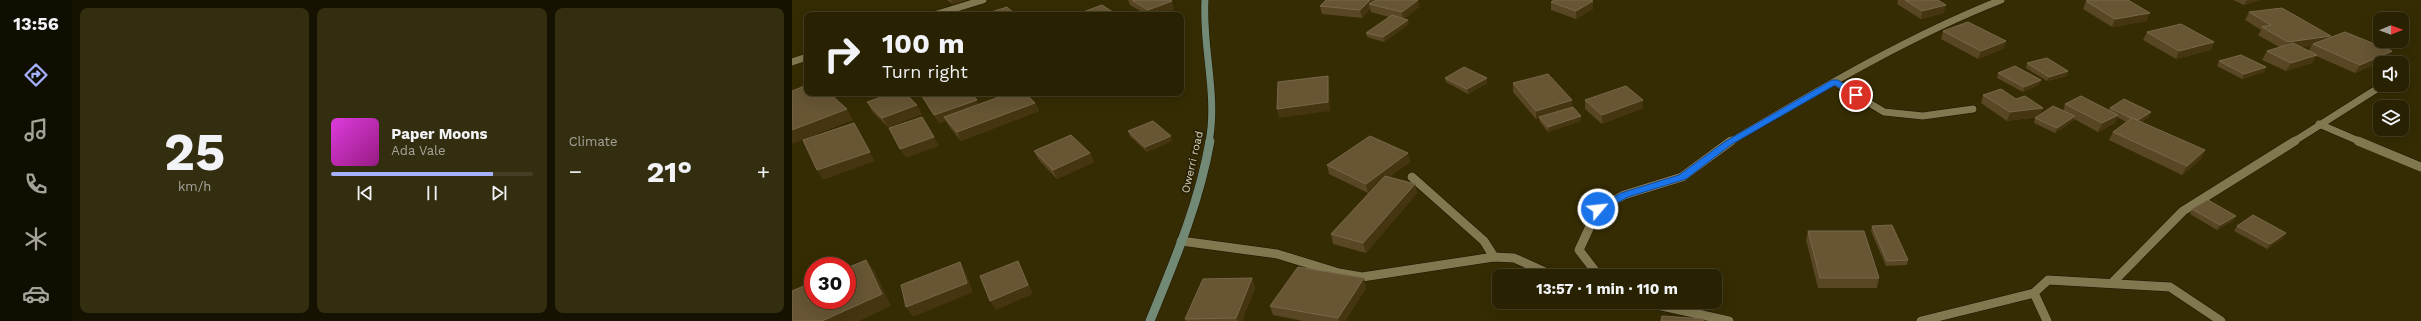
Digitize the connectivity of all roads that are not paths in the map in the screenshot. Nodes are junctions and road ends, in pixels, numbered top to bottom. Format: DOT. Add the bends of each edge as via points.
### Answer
graph roads {
  1 [pos="983,0"];
  2 [pos="1205,0"];
  3 [pos="2002,0"];
  4 [pos="944,12"];
  5 [pos="804,58"];
  6 [pos="792,62"];
  7 [pos="1835,82"];
  8 [pos="2373,91"];
  9 [pos="1973,110"];
  10 [pos="2319,124"];
  11 [pos="2421,167"];
  12 [pos="1412,178"];
  13 [pos="1181,240"];
  14 [pos="1494,256"];
  15 [pos="1538,269"];
  16 [pos="1594,269"];
  17 [pos="2112,283"];
  18 [pos="2034,293"];
  19 [pos="1672,309"];
  20 [pos="1150,321"];
  21 [pos="1729,321"];
  22 [pos="1921,321"];
  23 [pos="2047,321"];
  24 [pos="2221,321"];
  1 -- 4 [label="street"];
  2 -- 13 [label="main road, Owerri road" via="1212,113 1210,136 1200,184"];
  3 -- 7 [label="street" via="1966,14"];
  5 -- 6 [label="street"];
  7 -- 9 [label="street" via="1884,112 1923,116"];
  7 -- 16 [label="street" via="1729,142 1682,177 1624,195 1598,209 1579,250"];
  8 -- 10 [label="street"];
  10 -- 11 [label="street"];
  10 -- 17 [label="street" via="2183,211"];
  12 -- 14 [label="street" via="1484,241"];
  13 -- 14 [label="street" via="1277,254 1339,273 1362,277"];
  13 -- 20 [label="main road, Owerri road"];
  14 -- 15 [label="street" via="1514,258"];
  17 -- 18 [label="street" via="2048,280"];
  17 -- 24 [label="street" via="2170,287"];
  18 -- 22 [label="street"];
  18 -- 23 [label="street"];
  19 -- 21 [label="street"];
}
